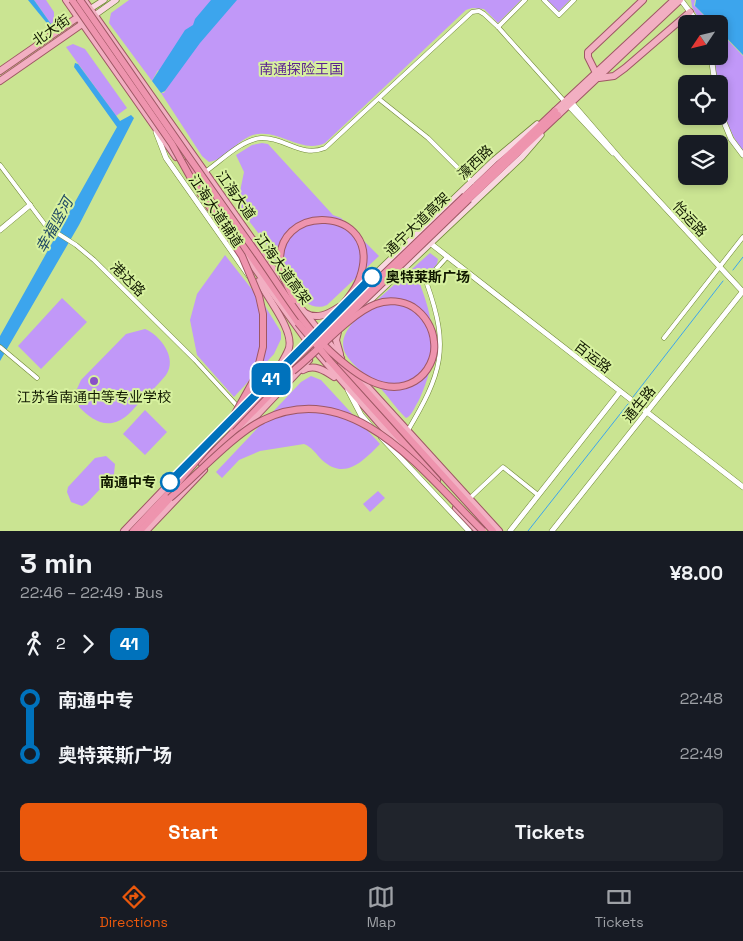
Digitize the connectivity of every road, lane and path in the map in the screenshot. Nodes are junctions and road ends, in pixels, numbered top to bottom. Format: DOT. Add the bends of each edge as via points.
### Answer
graph roads {
  1 [pos="66,0"];
  2 [pos="72,0"];
  3 [pos="80,0"];
  4 [pos="84,0"];
  5 [pos="104,0"];
  6 [pos="116,0"];
  7 [pos="525,0"];
  8 [pos="544,0"];
  9 [pos="574,0"];
  10 [pos="643,0"];
  11 [pos="674,0"];
  12 [pos="681,0"];
  13 [pos="90,9"];
  14 [pos="690,12"];
  15 [pos="95,15"];
  16 [pos="692,15"];
  17 [pos="78,17"];
  18 [pos="656,19"];
  19 [pos="83,23"];
  20 [pos="498,27"];
  21 [pos="0,71"];
  22 [pos="596,75"];
  23 [pos="0,81"];
  24 [pos="379,99"];
  25 [pos="568,103"];
  26 [pos="557,113"];
  27 [pos="153,123"];
  28 [pos="725,125"];
  29 [pos="172,144"];
  30 [pos="743,155"];
  31 [pos="0,165"];
  32 [pos="205,172"];
  33 [pos="472,182"];
  34 [pos="30,205"];
  35 [pos="0,230"];
  36 [pos="743,237"];
  37 [pos="430,243"];
  38 [pos="447,257"];
  39 [pos="250,262"];
  40 [pos="719,267"];
  41 [pos="743,291"];
  42 [pos="266,295"];
  43 [pos="277,301"];
  44 [pos="343,306"];
  45 [pos="302,311"];
  46 [pos="306,321"];
  47 [pos="317,331"];
  48 [pos="338,332"];
  49 [pos="664,338"];
  50 [pos="307,341"];
  51 [pos="328,342"];
  52 [pos="0,347"];
  53 [pos="331,352"];
  54 [pos="317,353"];
  55 [pos="342,359"];
  56 [pos="291,372"];
  57 [pos="37,378"];
  58 [pos="269,381"];
  59 [pos="345,386"];
  60 [pos="619,393"];
  61 [pos="241,410"];
  62 [pos="646,413"];
  63 [pos="407,432"];
  64 [pos="176,485"];
  65 [pos="743,487"];
  66 [pos="538,495"];
  67 [pos="170,498"];
  68 [pos="469,499"];
  69 [pos="124,531"];
  70 [pos="133,531"];
  71 [pos="140,531"];
  72 [pos="146,531"];
  73 [pos="469,531"];
  74 [pos="478,531"];
  75 [pos="484,531"];
  76 [pos="493,531"];
  77 [pos="498,531"];
  78 [pos="510,531"];
  79 [pos="552,531"];
  1 -- 17 [label="main road, 江海大道"];
  2 -- 29 [label="highway, 江海大道高架, bridge"];
  3 -- 46 [label="highway, 江海大道高架, bridge"];
  4 -- 13 [label="main road, 江海大道"];
  5 -- 13 [label="main road, 北大街"];
  6 -- 15 [label="main road, 北大街"];
  7 -- 20 [label="street"];
  8 -- 9 [label="street" via="559,15"];
  10 -- 22 [label="main road" via="588,52"];
  11 -- 18 [label="main road"];
  12 -- 14 [label="street"];
  12 -- 18 [label="main road"];
  13 -- 15 [label="main road, 江海大道"];
  13 -- 17 [label="main road, 北大街"];
  14 -- 16 [label="street"];
  14 -- 22 [label="main road" via="626,68 614,76"];
  15 -- 19 [label="main road, 北大街"];
  15 -- 32 [label="main road, 江海大道"];
  17 -- 19 [label="main road, 江海大道"];
  17 -- 21 [label="main road, 北大街"];
  18 -- 22 [label="main road, 濠西路"];
  19 -- 23 [label="main road, 北大街"];
  19 -- 27 [label="main road, 江海大道"];
  20 -- 24 [label="street" via="479,11 472,12"];
  20 -- 25 [label="street"];
  22 -- 25 [label="main road, 濠西路"];
  24 -- 32 [label="street" via="334,141 318,151 305,151 262,138 242,146"];
  24 -- 33 [label="street" via="428,138"];
  25 -- 26 [label="main road, 濠西路"];
  25 -- 40 [label="street, 怡运路" via="606,148"];
  26 -- 33 [label="main road, 濠西路" via="515,141"];
  26 -- 37 [label="main road, 濠西路" via="522,157"];
  26 -- 56 [label="highway, 通宁大道高架, bridge"];
  27 -- 39 [label="main road, 江海大道"];
  27 -- 42 [label="street, 江海大道辅道" via="166,158 239,264"];
  28 -- 30 [label="street" via="730,139"];
  29 -- 64 [label="highway, bridge" via="254,280 264,328 264,347 246,396 232,419"];
  29 -- 75 [label="highway, 江海大道高架, bridge" via="298,323"];
  31 -- 34 [label="street, 港达路"];
  32 -- 45 [label="main road, 江海大道"];
  33 -- 44 [label="main road, 濠西路"];
  34 -- 35 [label="street"];
  34 -- 61 [label="street, 港达路" via="46,226 94,260"];
  36 -- 40 [label="street"];
  37 -- 38 [label="street, 百运路"];
  37 -- 48 [label="main road, 濠西路"];
  38 -- 60 [label="street, 百运路"];
  38 -- 63 [label="street" via="428,278 427,284 440,328 439,365 433,385"];
  39 -- 42 [label="main road"];
  39 -- 43 [label="main road, 江海大道"];
  40 -- 41 [label="street, 怡运路"];
  40 -- 49 [label="street"];
  41 -- 62 [label="street, 通生路"];
  42 -- 43 [label="street, 江海大道辅道"];
  42 -- 58 [label="main road" via="290,338 286,356"];
  43 -- 50 [label="main road, 江海大道"];
  44 -- 45 [label="main road" via="317,316"];
  44 -- 47 [label="main road, 濠西路"];
  45 -- 47 [label="main road, 江海大道"];
  46 -- 53 [label="highway, 江海大道高架, bridge"];
  46 -- 56 [label="highway, bridge" via="285,281 281,269 282,251 298,226 314,219 331,219 346,226 361,243 364,260 360,278"];
  47 -- 50 [label="main road"];
  47 -- 51 [label="main road, 江海大道"];
  48 -- 51 [label="main road, 濠西路"];
  48 -- 55 [label="main road" via="337,345"];
  50 -- 54 [label="main road, 江海大道"];
  50 -- 58 [label="main road"];
  51 -- 54 [label="main road"];
  51 -- 55 [label="main road, 江海大道"];
  52 -- 57 [label="street"];
  53 -- 56 [label="highway, bridge" via="363,378 387,387 402,386 416,380 428,369 434,355 434,339 426,319 417,310 401,302 384,302 365,310"];
  53 -- 76 [label="highway, 江海大道高架, bridge"];
  54 -- 56 [label="main road"];
  54 -- 59 [label="main road, 江海大道"];
  55 -- 63 [label="main road, 江海大道"];
  56 -- 59 [label="main road" via="317,367"];
  56 -- 64 [label="highway, 通宁大道高架, bridge"];
  56 -- 67 [label="highway, 通宁大道高架, bridge"];
  56 -- 72 [label="main road"];
  58 -- 61 [label="main road"];
  59 -- 73 [label="street" via="361,416"];
  59 -- 74 [label="main road, 江海大道"];
  60 -- 62 [label="street, 百运路"];
  60 -- 66 [label="street"];
  61 -- 69 [label="main road"];
  62 -- 65 [label="street, 百运路"];
  62 -- 79 [label="street, 通生路"];
  63 -- 68 [label="main road, 江海大道"];
  64 -- 70 [label="highway, 通宁大道高架"];
  66 -- 68 [label="street" via="503,467"];
  66 -- 78 [label="street"];
  67 -- 71 [label="highway, 通宁大道高架"];
  67 -- 75 [label="highway, bridge" via="253,426 282,412 316,409 354,419 388,440 418,464"];
  68 -- 77 [label="main road, 江海大道"];
}
